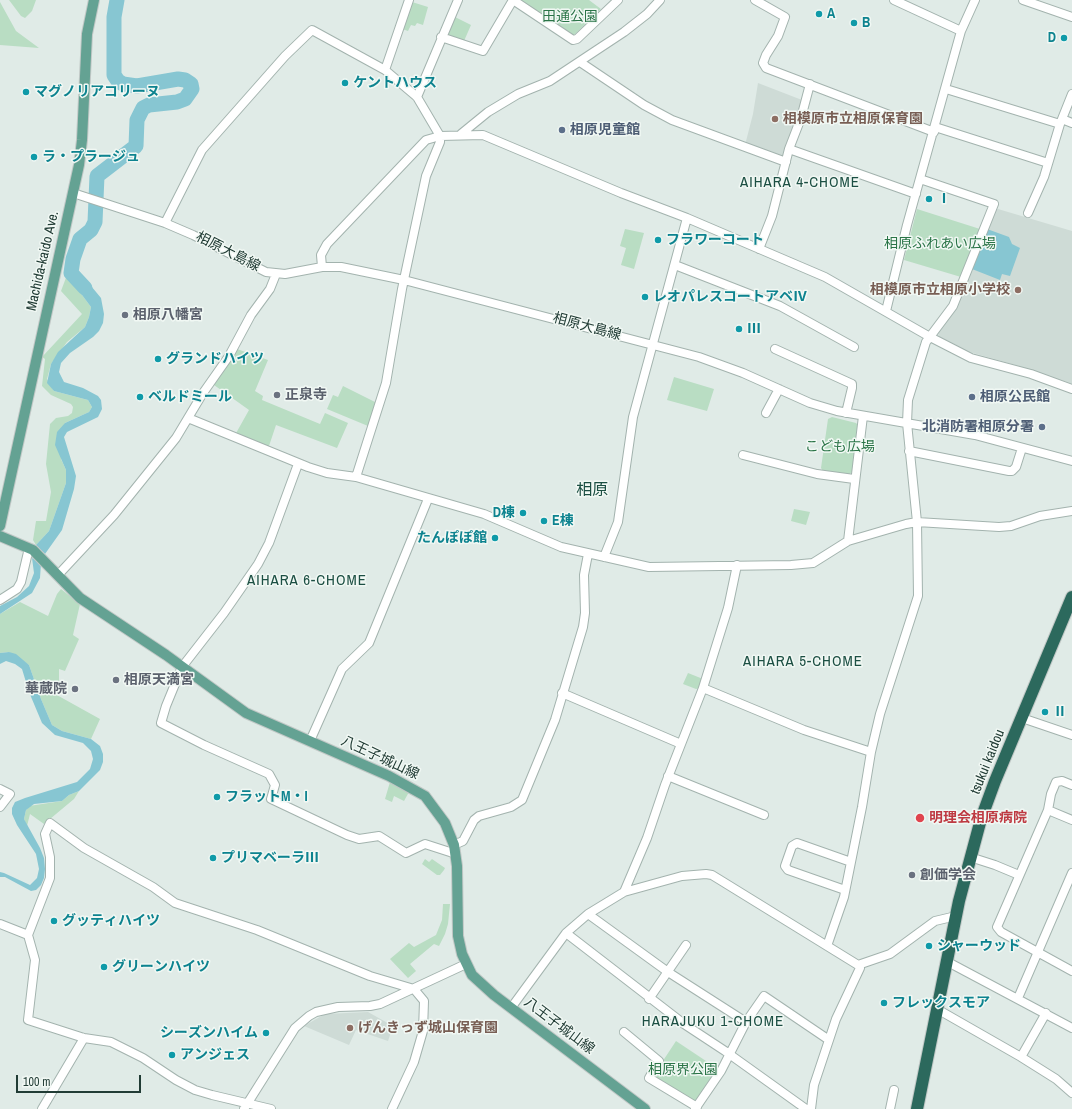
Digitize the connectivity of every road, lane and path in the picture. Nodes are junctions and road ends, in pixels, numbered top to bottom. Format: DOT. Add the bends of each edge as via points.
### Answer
graph roads {
  1 [pos="94,0"];
  2 [pos="409,0"];
  3 [pos="458,0"];
  4 [pos="513,0"];
  5 [pos="618,0"];
  6 [pos="660,0"];
  7 [pos="755,0"];
  8 [pos="894,0"];
  9 [pos="975,0"];
  10 [pos="981,0"];
  11 [pos="1023,0"];
  12 [pos="969,16"];
  13 [pos="1072,17"];
  14 [pos="961,31"];
  15 [pos="442,37"];
  16 [pos="580,62"];
  17 [pos="385,70"];
  18 [pos="810,84"];
  19 [pos="946,89"];
  20 [pos="1072,94"];
  21 [pos="417,97"];
  22 [pos="1061,121"];
  23 [pos="1072,123"];
  24 [pos="935,129"];
  25 [pos="461,134"];
  26 [pos="440,136"];
  27 [pos="789,149"];
  28 [pos="786,162"];
  29 [pos="1048,163"];
  30 [pos="920,179"];
  31 [pos="73,193"];
  32 [pos="916,194"];
  33 [pos="1028,214"];
  34 [pos="688,218"];
  35 [pos="165,223"];
  36 [pos="759,249"];
  37 [pos="675,265"];
  38 [pos="322,267"];
  39 [pos="276,274"];
  40 [pos="404,280"];
  41 [pos="886,311"];
  42 [pos="930,338"];
  43 [pos="653,345"];
  44 [pos="854,347"];
  45 [pos="775,349"];
  46 [pos="779,389"];
  47 [pos="1072,389"];
  48 [pos="766,413"];
  49 [pos="846,413"];
  50 [pos="862,416"];
  51 [pos="188,418"];
  52 [pos="907,423"];
  53 [pos="1022,448"];
  54 [pos="909,451"];
  55 [pos="744,455"];
  56 [pos="1072,461"];
  57 [pos="298,464"];
  58 [pos="356,477"];
  59 [pos="854,480"];
  60 [pos="428,499"];
  61 [pos="1072,511"];
  62 [pos="917,522"];
  63 [pos="0,526"];
  64 [pos="0,536"];
  65 [pos="848,541"];
  66 [pos="31,549"];
  67 [pos="588,554"];
  68 [pos="604,557"];
  69 [pos="737,565"];
  70 [pos="58,575"];
  71 [pos="1072,598"];
  72 [pos="0,600"];
  73 [pos="182,667"];
  74 [pos="703,688"];
  75 [pos="562,693"];
  76 [pos="1022,718"];
  77 [pos="1072,735"];
  78 [pos="310,742"];
  79 [pos="681,744"];
  80 [pos="871,752"];
  81 [pos="668,776"];
  82 [pos="1072,785"];
  83 [pos="0,789"];
  84 [pos="0,807"];
  85 [pos="1048,810"];
  86 [pos="764,815"];
  87 [pos="1072,820"];
  88 [pos="455,850"];
  89 [pos="970,857"];
  90 [pos="851,862"];
  91 [pos="1072,874"];
  92 [pos="1019,875"];
  93 [pos="1070,883"];
  94 [pos="845,890"];
  95 [pos="624,892"];
  96 [pos="588,914"];
  97 [pos="956,916"];
  98 [pos="0,924"];
  99 [pos="566,933"];
  100 [pos="28,935"];
  101 [pos="686,945"];
  102 [pos="827,946"];
  103 [pos="1038,953"];
  104 [pos="946,961"];
  105 [pos="466,964"];
  106 [pos="858,965"];
  107 [pos="1072,971"];
  108 [pos="668,972"];
  109 [pos="414,989"];
  110 [pos="650,998"];
  111 [pos="1018,998"];
  112 [pos="511,1008"];
  113 [pos="937,1009"];
  114 [pos="1046,1013"];
  115 [pos="746,1022"];
  116 [pos="1072,1028"];
  117 [pos="624,1032"];
  118 [pos="84,1038"];
  119 [pos="829,1040"];
  120 [pos="729,1055"];
  121 [pos="1021,1057"];
  122 [pos="894,1090"];
  123 [pos="1072,1093"];
  124 [pos="245,1106"];
  125 [pos="643,1108"];
  126 [pos="696,1108"];
  127 [pos="42,1109"];
  128 [pos="271,1109"];
  129 [pos="392,1109"];
  130 [pos="806,1109"];
  131 [pos="811,1109"];
  132 [pos="890,1109"];
  133 [pos="917,1109"];
  1 -- 31 [label="main road, Machida-kaido Ave." via="87,34 80,155"];
  2 -- 17 [label="street"];
  3 -- 15 [label="street"];
  4 -- 5 [label="street" via="573,40"];
  4 -- 15 [label="street" via="483,50"];
  6 -- 16 [label="street" via="637,23"];
  7 -- 18 [label="street" via="785,16 778,36 766,55 764,66"];
  8 -- 14 [label="street"];
  9 -- 12 [label="street"];
  10 -- 12 [label="street"];
  11 -- 13 [label="street"];
  12 -- 14 [label="street"];
  14 -- 19 [label="street"];
  15 -- 21 [label="street"];
  16 -- 25 [label="street" via="488,112"];
  16 -- 28 [label="street" via="644,105 672,120"];
  17 -- 21 [label="street"];
  17 -- 35 [label="street" via="312,30 285,56 202,150"];
  18 -- 24 [label="street"];
  18 -- 27 [label="street"];
  19 -- 22 [label="street"];
  19 -- 24 [label="street"];
  20 -- 22 [label="street"];
  21 -- 26 [label="street"];
  22 -- 23 [label="street"];
  22 -- 29 [label="street"];
  24 -- 29 [label="street"];
  24 -- 30 [label="street"];
  25 -- 26 [label="street"];
  25 -- 34 [label="street" via="491,137 620,193"];
  26 -- 38 [label="street" via="430,137 423,143 326,244"];
  26 -- 40 [label="street" via="426,176"];
  27 -- 28 [label="street"];
  27 -- 32 [label="street"];
  28 -- 36 [label="street" via="772,216"];
  29 -- 33 [label="street"];
  30 -- 32 [label="street"];
  30 -- 42 [label="street" via="994,204 953,306"];
  31 -- 35 [label="street, 相原大島線"];
  31 -- 63 [label="main road, Machida-kaido Ave."];
  32 -- 41 [label="street"];
  34 -- 36 [label="street"];
  34 -- 37 [label="street"];
  35 -- 39 [label="street, 相原大島線" via="261,270"];
  36 -- 41 [label="street" via="825,276"];
  37 -- 43 [label="street"];
  37 -- 44 [label="street" via="780,306"];
  38 -- 39 [label="street, 相原大島線" via="293,274"];
  38 -- 40 [label="street, 相原大島線" via="348,268"];
  39 -- 51 [label="street" via="270,289 251,315 229,356 202,392"];
  40 -- 43 [label="street, 相原大島線"];
  40 -- 58 [label="street" via="386,383"];
  41 -- 42 [label="street"];
  42 -- 47 [label="street" via="971,358 1031,374"];
  42 -- 52 [label="street" via="922,351 908,400"];
  43 -- 46 [label="street, 相原大島線" via="727,366"];
  43 -- 68 [label="street" via="633,417 618,522"];
  45 -- 49 [label="street" via="852,384"];
  46 -- 48 [label="street"];
  46 -- 49 [label="street, 相原大島線" via="817,405"];
  49 -- 50 [label="street, 相原大島線"];
  50 -- 52 [label="street, 相原大島線"];
  50 -- 59 [label="street"];
  51 -- 57 [label="street"];
  51 -- 70 [label="street" via="176,438 114,514"];
  52 -- 53 [label="street, 相原大島線" via="975,435"];
  52 -- 54 [label="street"];
  53 -- 54 [label="street" via="1016,467 1012,471"];
  53 -- 56 [label="street, 相原大島線"];
  54 -- 62 [label="street"];
  55 -- 59 [label="street" via="817,474"];
  57 -- 58 [label="street" via="327,473"];
  57 -- 73 [label="street" via="269,542 258,564"];
  58 -- 60 [label="street"];
  59 -- 65 [label="street"];
  60 -- 67 [label="street" via="484,514 547,542"];
  60 -- 78 [label="street" via="368,643 342,669"];
  61 -- 62 [label="street" via="999,527"];
  62 -- 65 [label="street" via="884,529"];
  62 -- 80 [label="street" via="918,596 891,676"];
  64 -- 66 [label="main road"];
  65 -- 69 [label="street" via="813,563"];
  66 -- 70 [label="main road, 八王子城山線"];
  66 -- 72 [label="street" via="21,582"];
  67 -- 68 [label="street"];
  67 -- 75 [label="street" via="584,575 583,627"];
  68 -- 69 [label="street" via="649,567"];
  69 -- 74 [label="street" via="728,608"];
  70 -- 73 [label="main road, 八王子城山線" via="80,598"];
  71 -- 76 [label="highway, tsukui kaidou"];
  73 -- 78 [label="main road, 八王子城山線" via="246,713"];
  73 -- 88 [label="street" via="161,723 269,774 275,785 271,799 354,838 368,839 379,836 406,853 425,844"];
  74 -- 79 [label="street"];
  74 -- 80 [label="street" via="804,730"];
  75 -- 79 [label="street"];
  75 -- 88 [label="street" via="549,736 522,800 511,807 479,816"];
  76 -- 77 [label="street"];
  76 -- 89 [label="highway, tsukui kaidou" via="991,792"];
  78 -- 88 [label="main road, 八王子城山線" via="389,776 421,793 440,814"];
  79 -- 81 [label="street"];
  80 -- 90 [label="street"];
  81 -- 86 [label="street"];
  81 -- 95 [label="street" via="647,838"];
  82 -- 85 [label="street" via="1062,780 1056,782"];
  83 -- 84 [label="street" via="10,794"];
  85 -- 87 [label="street"];
  85 -- 92 [label="street"];
  88 -- 105 [label="main road, 八王子城山線" via="458,936"];
  89 -- 92 [label="street"];
  89 -- 97 [label="highway, tsukui kaidou"];
  90 -- 94 [label="street"];
  90 -- 94 [label="street" via="795,843 785,866 788,870"];
  91 -- 93 [label="street"];
  92 -- 103 [label="street" via="997,927 1001,932"];
  93 -- 103 [label="street"];
  94 -- 102 [label="street"];
  95 -- 96 [label="street"];
  95 -- 102 [label="street" via="670,879 706,874 716,877"];
  96 -- 99 [label="street"];
  96 -- 108 [label="street"];
  97 -- 104 [label="highway, tsukui kaidou"];
  97 -- 106 [label="street" via="935,921 890,954"];
  98 -- 100 [label="street"];
  99 -- 110 [label="street"];
  99 -- 112 [label="street"];
  100 -- 109 [label="street" via="50,878 50,857 45,834 50,823 84,848 153,886 174,904 257,930 375,978"];
  100 -- 118 [label="street" via="35,960 28,1020"];
  101 -- 108 [label="street"];
  102 -- 106 [label="street"];
  103 -- 107 [label="street"];
  103 -- 111 [label="street"];
  104 -- 111 [label="street"];
  104 -- 113 [label="highway, tsukui kaidou"];
  105 -- 109 [label="street"];
  105 -- 112 [label="main road, 八王子城山線" via="481,984"];
  106 -- 119 [label="street" via="860,968"];
  108 -- 110 [label="street"];
  108 -- 115 [label="street"];
  109 -- 124 [label="street" via="370,1006 338,1007 309,1016 295,1028"];
  109 -- 129 [label="street" via="424,1001 423,1031 414,1062"];
  110 -- 120 [label="street"];
  111 -- 114 [label="street"];
  112 -- 125 [label="main road, 八王子城山線"];
  113 -- 121 [label="street"];
  113 -- 133 [label="highway, tsukui kaidou"];
  114 -- 116 [label="street"];
  114 -- 121 [label="street"];
  115 -- 119 [label="street" via="763,997 766,997"];
  115 -- 120 [label="street"];
  117 -- 126 [label="street" via="660,1061 649,1078"];
  118 -- 124 [label="street" via="121,1046 195,1090"];
  118 -- 127 [label="street"];
  119 -- 131 [label="street" via="814,1085"];
  120 -- 126 [label="street"];
  120 -- 130 [label="street"];
  121 -- 123 [label="street"];
  122 -- 132 [label="street"];
  124 -- 128 [label="street"];
}
